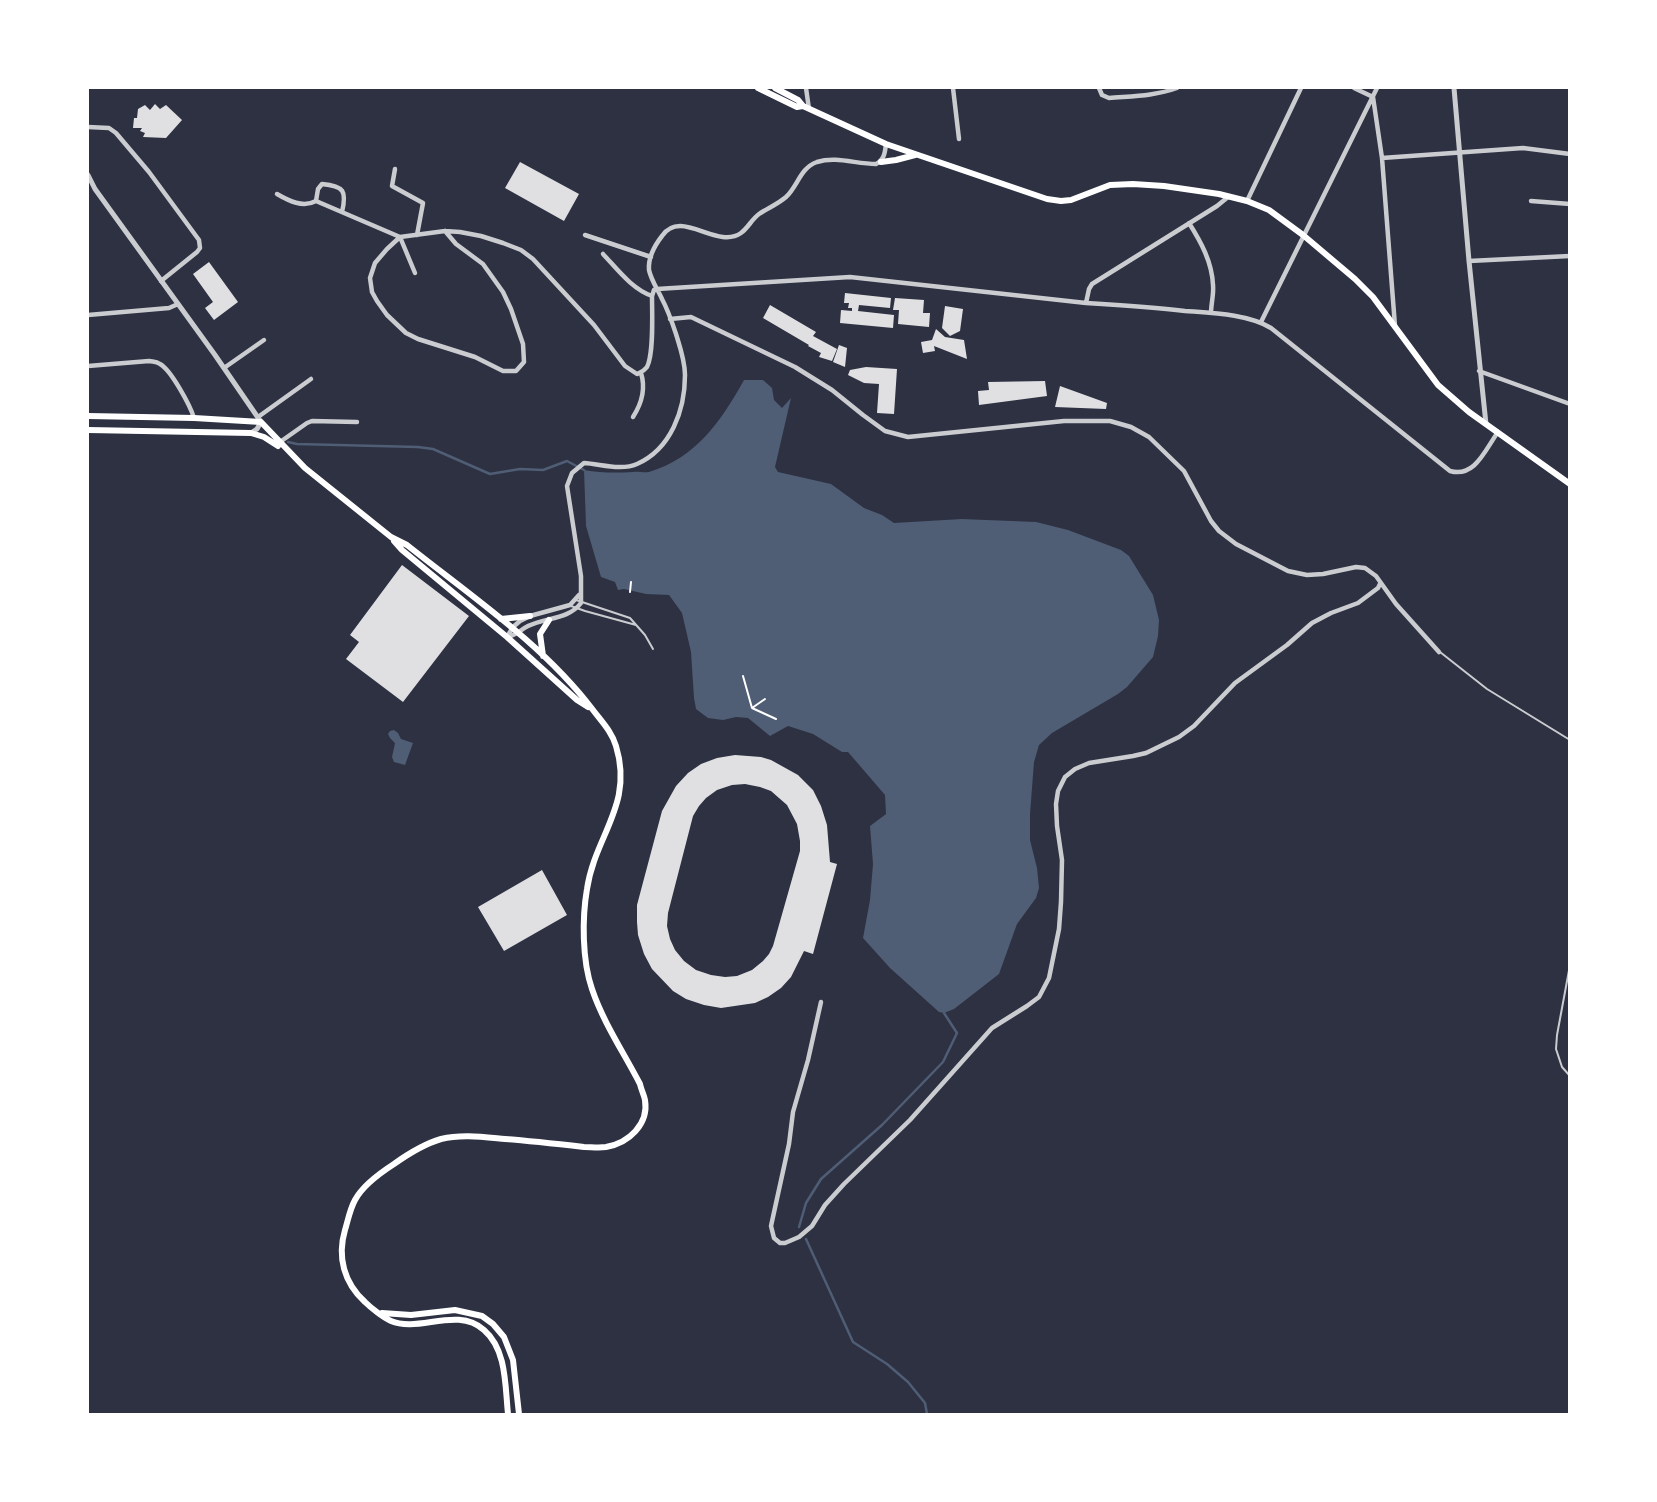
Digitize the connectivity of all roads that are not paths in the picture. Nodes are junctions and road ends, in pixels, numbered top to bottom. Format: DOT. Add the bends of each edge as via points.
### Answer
graph roads {
  1 [pos="758,88"];
  2 [pos="775,88"];
  3 [pos="808,88"];
  4 [pos="953,88"];
  5 [pos="1099,88"];
  6 [pos="1177,88"];
  7 [pos="1301,88"];
  8 [pos="1354,88"];
  9 [pos="1377,88"];
  10 [pos="1454,88"];
  11 [pos="1373,97"];
  12 [pos="806,108"];
  13 [pos="88,127"];
  14 [pos="959,139"];
  15 [pos="886,144"];
  16 [pos="1461,152"];
  17 [pos="1570,154"];
  18 [pos="915,155"];
  19 [pos="1382,158"];
  20 [pos="881,162"];
  21 [pos="395,170"];
  22 [pos="88,175"];
  23 [pos="277,194"];
  24 [pos="1229,196"];
  25 [pos="316,201"];
  26 [pos="1247,201"];
  27 [pos="1531,201"];
  28 [pos="1570,204"];
  29 [pos="342,212"];
  30 [pos="1189,223"];
  31 [pos="445,231"];
  32 [pos="417,235"];
  33 [pos="584,235"];
  34 [pos="1303,235"];
  35 [pos="400,237"];
  36 [pos="603,254"];
  37 [pos="1570,256"];
  38 [pos="651,257"];
  39 [pos="1469,261"];
  40 [pos="415,272"];
  41 [pos="161,281"];
  42 [pos="657,289"];
  43 [pos="652,296"];
  44 [pos="1086,303"];
  45 [pos="178,304"];
  46 [pos="1211,313"];
  47 [pos="88,315"];
  48 [pos="670,319"];
  49 [pos="1261,322"];
  50 [pos="1395,327"];
  51 [pos="264,340"];
  52 [pos="88,366"];
  53 [pos="224,368"];
  54 [pos="1479,371"];
  55 [pos="641,373"];
  56 [pos="311,379"];
  57 [pos="1570,404"];
  58 [pos="88,416"];
  59 [pos="633,417"];
  60 [pos="194,418"];
  61 [pos="260,420"];
  62 [pos="356,422"];
  63 [pos="1486,424"];
  64 [pos="88,430"];
  65 [pos="1498,432"];
  66 [pos="251,433"];
  67 [pos="280,443"];
  68 [pos="286,450"];
  69 [pos="1570,473"];
  70 [pos="1569,483"];
  71 [pos="391,537"];
  72 [pos="1380,584"];
  73 [pos="580,595"];
  74 [pos="575,600"];
  75 [pos="581,603"];
  76 [pos="570,605"];
  77 [pos="577,609"];
  78 [pos="530,616"];
  79 [pos="501,619"];
  80 [pos="550,620"];
  81 [pos="637,626"];
  82 [pos="515,630"];
  83 [pos="507,637"];
  84 [pos="653,649"];
  85 [pos="1439,652"];
  86 [pos="543,656"];
  87 [pos="593,711"];
  88 [pos="1570,740"];
  89 [pos="1570,965"];
  90 [pos="821,1002"];
  91 [pos="1570,1076"];
  92 [pos="380,1313"];
  93 [pos="508,1415"];
  94 [pos="519,1415"];
  1 -- 12 [label="main road"];
  2 -- 12 [label="main road"];
  3 -- 12 [label="street"];
  4 -- 14 [label="street"];
  5 -- 6 [label="street" via="1109,98"];
  7 -- 26 [label="street"];
  8 -- 11 [label="street"];
  9 -- 11 [label="street"];
  10 -- 16 [label="street"];
  11 -- 19 [label="street"];
  11 -- 34 [label="street"];
  12 -- 15 [label="main road"];
  13 -- 41 [label="street" via="116,133 198,240 197,252"];
  15 -- 18 [label="main road"];
  15 -- 20 [label="street"];
  16 -- 17 [label="street" via="1523,148"];
  16 -- 19 [label="street"];
  16 -- 39 [label="street"];
  18 -- 20 [label="main road"];
  18 -- 24 [label="main road" via="1061,201 1122,184"];
  19 -- 50 [label="street"];
  20 -- 38 [label="street" via="818,162 802,174 787,196 760,213 743,232 724,237 673,227 663,233"];
  21 -- 32 [label="street" via="392,186 423,203"];
  22 -- 41 [label="street"];
  23 -- 25 [label="street" via="301,205"];
  24 -- 26 [label="main road"];
  24 -- 30 [label="street"];
  25 -- 29 [label="street"];
  25 -- 29 [label="street" via="322,184 338,188 345,196"];
  26 -- 34 [label="main road" via="1269,210"];
  27 -- 28 [label="street"];
  29 -- 35 [label="street"];
  30 -- 44 [label="street" via="1092,284"];
  30 -- 46 [label="street" via="1209,262"];
  31 -- 32 [label="street"];
  31 -- 35 [label="street" via="483,264 503,292 523,344 524,362 516,371 503,372 462,352 418,339 398,326 377,301 370,278 378,258"];
  31 -- 55 [label="street" via="481,236 527,254 582,311 625,366"];
  32 -- 35 [label="street"];
  33 -- 38 [label="street"];
  34 -- 49 [label="street"];
  34 -- 50 [label="main road" via="1373,297"];
  35 -- 40 [label="street"];
  36 -- 43 [label="street" via="632,285"];
  37 -- 39 [label="street"];
  38 -- 42 [label="street" via="649,269"];
  39 -- 54 [label="street"];
  41 -- 45 [label="street"];
  42 -- 43 [label="street"];
  42 -- 44 [label="street" via="850,277"];
  42 -- 48 [label="street"];
  43 -- 55 [label="street" via="650,351"];
  44 -- 46 [label="street"];
  45 -- 47 [label="street"];
  45 -- 53 [label="street"];
  46 -- 49 [label="street"];
  48 -- 72 [label="street" via="691,317 795,367 886,431 908,437 1064,421 1110,421 1132,427 1184,471 1211,521 1236,544 1288,571 1323,575 1366,568"];
  48 -- 73 [label="street" via="685,374 676,424 653,453 635,465 583,464 572,473 567,486"];
  49 -- 65 [label="street" via="1450,471 1465,472 1473,467"];
  50 -- 63 [label="main road" via="1438,385"];
  51 -- 53 [label="street"];
  52 -- 60 [label="street" via="158,362 190,405"];
  53 -- 61 [label="street"];
  54 -- 57 [label="street"];
  54 -- 63 [label="street"];
  55 -- 59 [label="street" via="643,396"];
  56 -- 61 [label="street"];
  58 -- 60 [label="main road"];
  60 -- 61 [label="main road"];
  61 -- 66 [label="street"];
  61 -- 67 [label="main road"];
  62 -- 67 [label="street" via="312,421"];
  63 -- 65 [label="main road"];
  64 -- 66 [label="main road"];
  65 -- 70 [label="main road"];
  66 -- 68 [label="main road"];
  67 -- 68 [label="main road"];
  68 -- 71 [label="main road"];
  69 -- 70 [label="street"];
  71 -- 79 [label="main road"];
  71 -- 83 [label="main road"];
  72 -- 85 [label="street"];
  72 -- 90 [label="street" via="1358,603 1312,623 1235,683 1179,737 1133,757 1088,763 1065,777 1056,804 1062,860 1059,929 1049,978 1039,997 992,1028 910,1120 844,1184 811,1226 799,1237 780,1243 771,1226"];
  73 -- 74 [label="street"];
  73 -- 75 [label="street"];
  74 -- 75 [label="lane"];
  74 -- 76 [label="street"];
  75 -- 77 [label="street"];
  75 -- 81 [label="lane" via="630,618"];
  76 -- 77 [label="lane"];
  76 -- 78 [label="street"];
  77 -- 80 [label="street"];
  77 -- 81 [label="lane"];
  78 -- 79 [label="main road"];
  78 -- 82 [label="street"];
  79 -- 82 [label="main road"];
  80 -- 82 [label="street"];
  80 -- 86 [label="main road" via="540,634"];
  81 -- 84 [label="lane"];
  82 -- 83 [label="street" via="514,636"];
  82 -- 86 [label="main road"];
  83 -- 87 [label="main road"];
  85 -- 88 [label="lane"];
  86 -- 87 [label="main road"];
  87 -- 92 [label="main road" via="615,743 621,779 620,795 587,887 587,965 598,1004 640,1084 645,1100 642,1123 626,1139 604,1147 480,1136 450,1138 428,1144 385,1169 355,1200 341,1245 348,1282"];
  89 -- 91 [label="lane" via="1556,1049"];
  92 -- 93 [label="main road" via="390,1321 404,1323 459,1319 485,1330 503,1363"];
  92 -- 94 [label="main road" via="455,1310 482,1316 493,1324 513,1360"];
}
